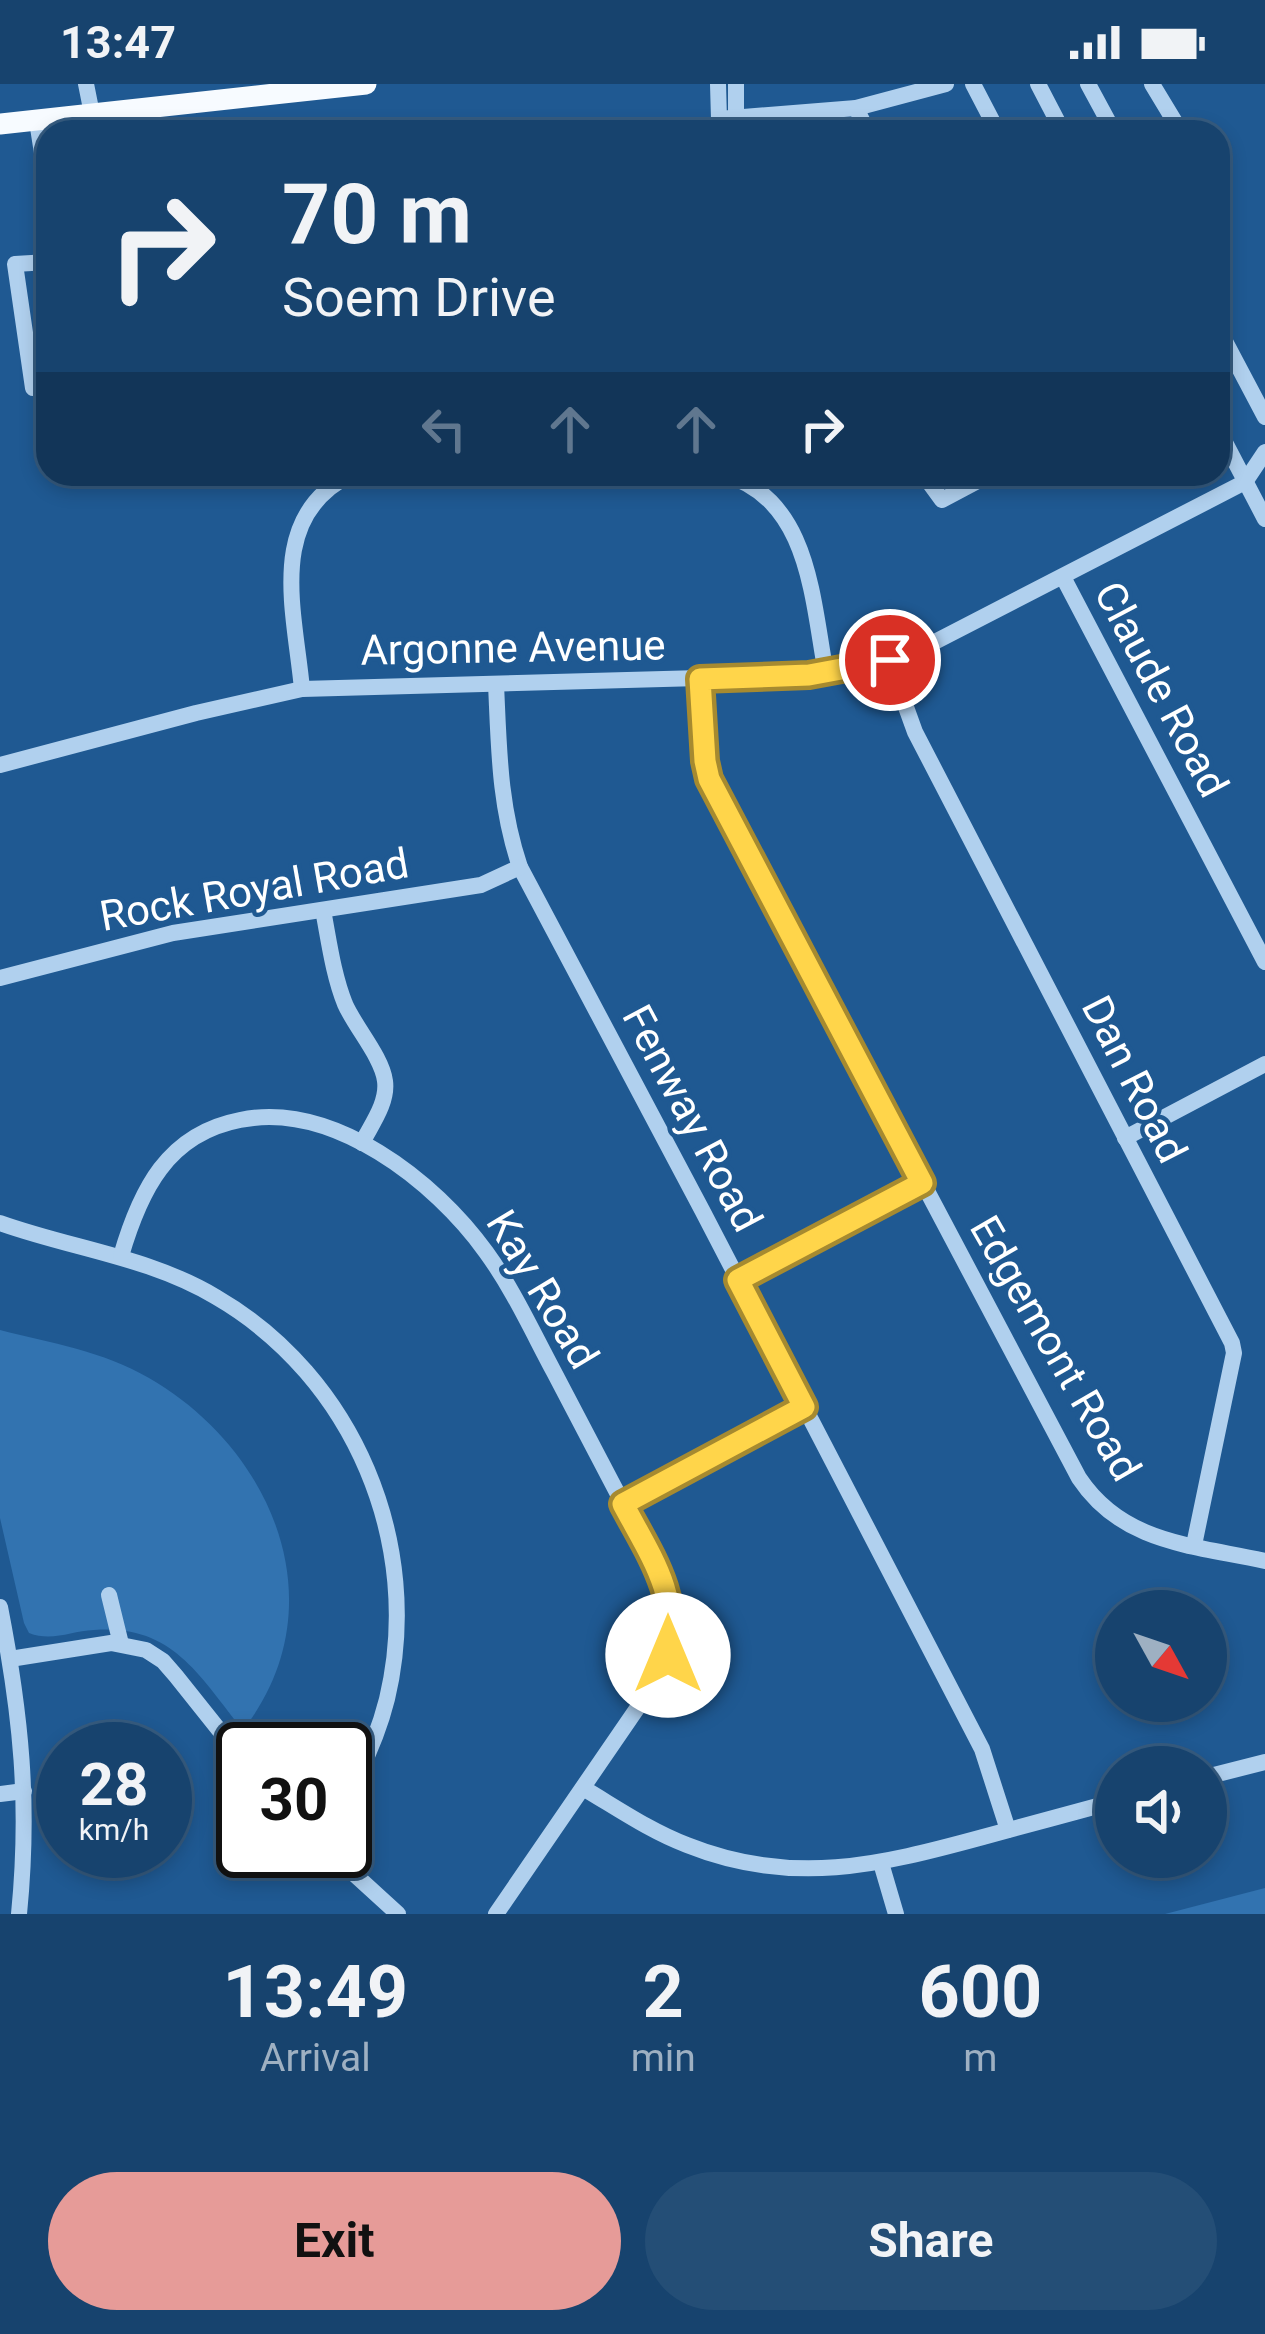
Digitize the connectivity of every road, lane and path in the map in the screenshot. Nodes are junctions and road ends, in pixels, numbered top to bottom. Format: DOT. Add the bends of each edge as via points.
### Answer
graph roads {
  1 [pos="86,84"];
  2 [pos="366,84"];
  3 [pos="718,84"];
  4 [pos="736,84"];
  5 [pos="946,84"];
  6 [pos="973,84"];
  7 [pos="1038,84"];
  8 [pos="1088,84"];
  9 [pos="1152,84"];
  10 [pos="856,108"];
  11 [pos="85,120"];
  12 [pos="724,120"];
  13 [pos="726,120"];
  14 [pos="751,120"];
  15 [pos="862,120"];
  16 [pos="991,120"];
  17 [pos="1057,120"];
  18 [pos="1108,120"];
  19 [pos="1174,120"];
  20 [pos="36,121"];
  21 [pos="0,124"];
  22 [pos="36,263"];
  23 [pos="1230,351"];
  24 [pos="1230,371"];
  25 [pos="1243,376"];
  26 [pos="33,388"];
  27 [pos="1265,417"];
  28 [pos="1230,452"];
  29 [pos="1265,452"];
  30 [pos="1246,482"];
  31 [pos="331,486"];
  32 [pos="752,486"];
  33 [pos="932,486"];
  34 [pos="968,486"];
  35 [pos="1265,519"];
  36 [pos="1063,577"];
  37 [pos="890,660"];
  38 [pos="826,674"];
  39 [pos="700,679"];
  40 [pos="496,684"];
  41 [pos="302,689"];
  42 [pos="0,765"];
  43 [pos="520,867"];
  44 [pos="323,910"];
  45 [pos="1265,962"];
  46 [pos="0,978"];
  47 [pos="1265,1064"];
  48 [pos="1126,1138"];
  49 [pos="362,1143"];
  50 [pos="922,1183"];
  51 [pos="0,1223"];
  52 [pos="121,1256"];
  53 [pos="738,1280"];
  54 [pos="804,1407"];
  55 [pos="623,1504"];
  56 [pos="1194,1545"];
  57 [pos="1265,1562"];
  58 [pos="109,1595"];
  59 [pos="0,1607"];
  60 [pos="121,1644"];
  61 [pos="10,1659"];
  62 [pos="216,1727"];
  63 [pos="372,1743"];
  64 [pos="1265,1762"];
  65 [pos="1227,1772"];
  66 [pos="583,1788"];
  67 [pos="24,1791"];
  68 [pos="0,1794"];
  69 [pos="1095,1807"];
  70 [pos="1008,1830"];
  71 [pos="880,1863"];
  72 [pos="359,1878"];
  73 [pos="19,1914"];
  74 [pos="398,1914"];
  75 [pos="496,1914"];
  76 [pos="896,1914"];
  1 -- 11 [label="street"];
  2 -- 11 [label="main road"];
  3 -- 12 [label="street"];
  4 -- 13 [label="street"];
  5 -- 10 [label="street"];
  6 -- 16 [label="street"];
  7 -- 17 [label="street"];
  8 -- 18 [label="street"];
  9 -- 19 [label="street"];
  10 -- 14 [label="street"];
  10 -- 15 [label="street"];
  20 -- 21 [label="main road"];
  22 -- 26 [label="street" via="15,264"];
  23 -- 25 [label="street"];
  24 -- 25 [label="street"];
  25 -- 27 [label="street"];
  28 -- 30 [label="street"];
  29 -- 30 [label="street"];
  30 -- 35 [label="street"];
  30 -- 36 [label="street, Argonne Avenue"];
  31 -- 41 [label="street" via="295,536"];
  32 -- 38 [label="street" via="768,497 802,551"];
  33 -- 34 [label="street" via="942,500"];
  36 -- 37 [label="street, Argonne Avenue"];
  36 -- 45 [label="street, Claude Road"];
  37 -- 38 [label="street, Argonne Avenue"];
  37 -- 48 [label="street, Dan Road" via="915,732"];
  38 -- 39 [label="street, Argonne Avenue"];
  39 -- 40 [label="street, Argonne Avenue"];
  39 -- 50 [label="street, Edgemont Road" via="709,779"];
  40 -- 41 [label="street, Argonne Avenue"];
  40 -- 43 [label="street, Fenway Road" via="502,798"];
  41 -- 42 [label="street, Argonne Avenue"];
  43 -- 44 [label="street, Rock Royal Road" via="481,885"];
  43 -- 53 [label="street, Fenway Road"];
  44 -- 46 [label="street, Rock Royal Road" via="173,933"];
  44 -- 49 [label="street" via="344,1000 385,1082"];
  47 -- 48 [label="street"];
  48 -- 56 [label="street, Dan Road" via="1234,1353"];
  49 -- 52 [label="street, Kay Road" via="282,1116 210,1129 155,1174"];
  49 -- 55 [label="street, Kay Road" via="431,1192 484,1250"];
  50 -- 53 [label="street"];
  50 -- 56 [label="street, Edgemont Road" via="1090,1496 1124,1524"];
  51 -- 52 [label="street"];
  52 -- 63 [label="street" via="189,1282 249,1318 326,1395 364,1461 396,1584 387,1698"];
  53 -- 54 [label="street, Fenway Road"];
  54 -- 55 [label="street"];
  54 -- 70 [label="street, Fenway Road" via="982,1749"];
  55 -- 66 [label="street, Kay Road" via="667,1590 672,1635 660,1676"];
  56 -- 57 [label="street, Edgemont Road"];
  58 -- 60 [label="street"];
  59 -- 61 [label="street"];
  60 -- 61 [label="street"];
  60 -- 62 [label="street" via="163,1661"];
  61 -- 67 [label="street"];
  64 -- 65 [label="street"];
  66 -- 71 [label="street" via="656,1832 727,1858 796,1868"];
  66 -- 75 [label="street, Kay Road"];
  67 -- 68 [label="street"];
  67 -- 73 [label="street"];
  69 -- 70 [label="street"];
  70 -- 71 [label="street"];
  71 -- 76 [label="street"];
  72 -- 74 [label="street"];
}
